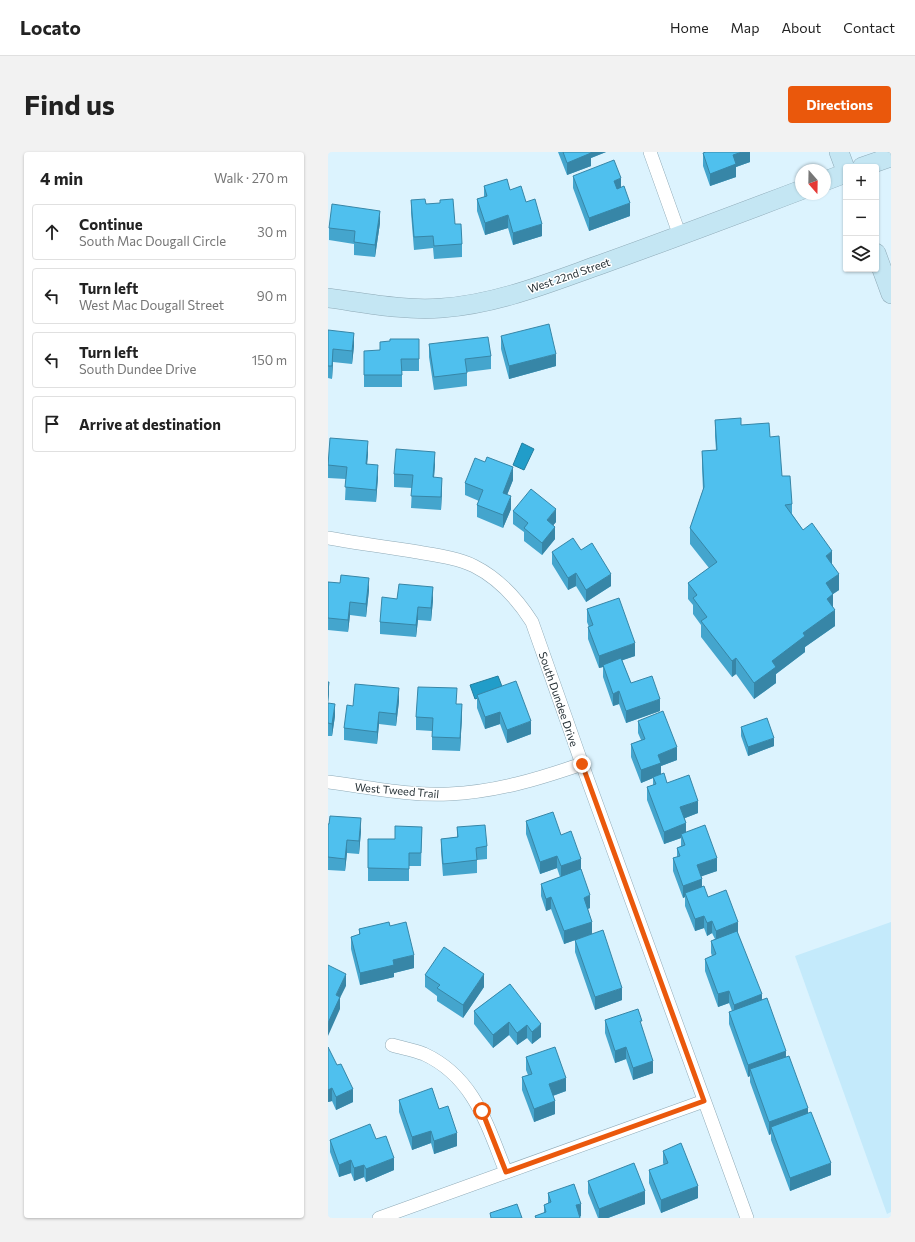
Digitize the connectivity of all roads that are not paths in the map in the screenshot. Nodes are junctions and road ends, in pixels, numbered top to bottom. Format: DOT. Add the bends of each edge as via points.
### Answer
graph roads {
  1 [pos="650,152"];
  2 [pos="839,152"];
  3 [pos="891,157"];
  4 [pos="843,164"];
  5 [pos="871,164"];
  6 [pos="843,173"];
  7 [pos="831,178"];
  8 [pos="795,192"];
  9 [pos="680,236"];
  10 [pos="879,261"];
  11 [pos="891,294"];
  12 [pos="328,298"];
  13 [pos="328,538"];
  14 [pos="582,764"];
  15 [pos="328,782"];
  16 [pos="392,1045"];
  17 [pos="704,1101"];
  18 [pos="506,1172"];
  19 [pos="379,1218"];
  20 [pos="747,1218"];
  1 -- 9 [label="street"];
  2 -- 4 [label="street"];
  3 -- 5 [label="street"];
  6 -- 7 [label="street"];
  8 -- 9 [label="street, West 22nd Street"];
  9 -- 12 [label="street, West 22nd Street" via="554,281 501,298 470,304 418,308"];
  10 -- 11 [label="street"];
  13 -- 14 [label="street, South Dundee Drive" via="447,557 474,566 505,589 522,605 532,622"];
  14 -- 15 [label="street, West Tweed Trail" via="498,789 448,794 411,793"];
  14 -- 17 [label="street, South Dundee Drive"];
  16 -- 18 [label="street" via="432,1058 461,1080 482,1111"];
  17 -- 18 [label="street"];
  17 -- 20 [label="street, South Dundee Drive"];
  18 -- 19 [label="street"];
}
